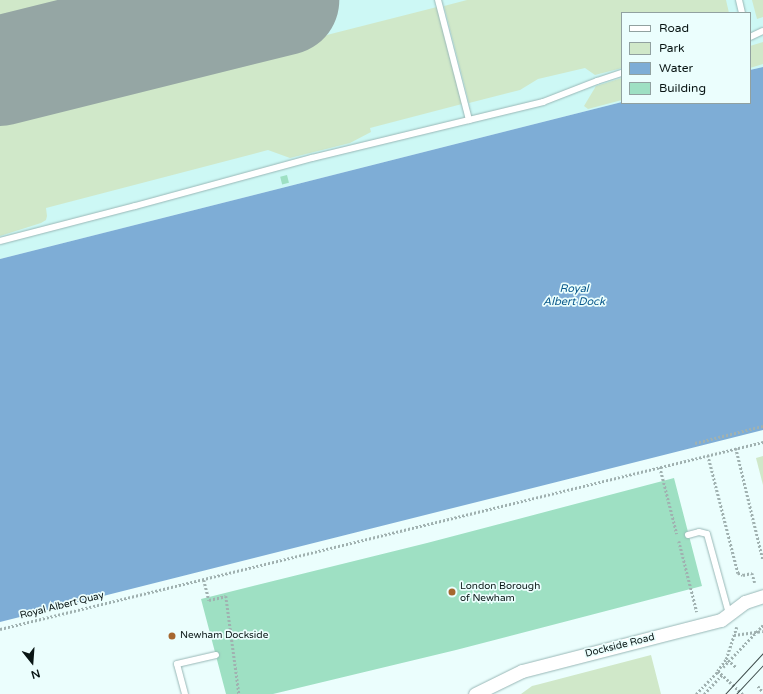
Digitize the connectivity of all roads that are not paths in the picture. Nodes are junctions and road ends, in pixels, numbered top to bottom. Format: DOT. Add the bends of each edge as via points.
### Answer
graph roads {
  1 [pos="438,0"];
  2 [pos="739,0"];
  3 [pos="742,12"];
  4 [pos="763,31"];
  5 [pos="751,37"];
  6 [pos="621,73"];
  7 [pos="469,120"];
  8 [pos="0,241"];
  9 [pos="688,535"];
  10 [pos="763,596"];
  11 [pos="729,614"];
  12 [pos="216,654"];
  13 [pos="185,694"];
  14 [pos="475,694"];
  1 -- 7 [label="lane"];
  2 -- 3 [label="lane"];
  4 -- 5 [label="lane"];
  6 -- 7 [label="lane" via="544,102"];
  7 -- 8 [label="lane" via="312,158"];
  9 -- 11 [label="lane" via="700,532 707,534"];
  10 -- 11 [label="street, Dockside Road" via="745,602"];
  11 -- 14 [label="street, Dockside Road" via="720,620 519,672"];
  12 -- 13 [label="lane" via="177,664"];
}
